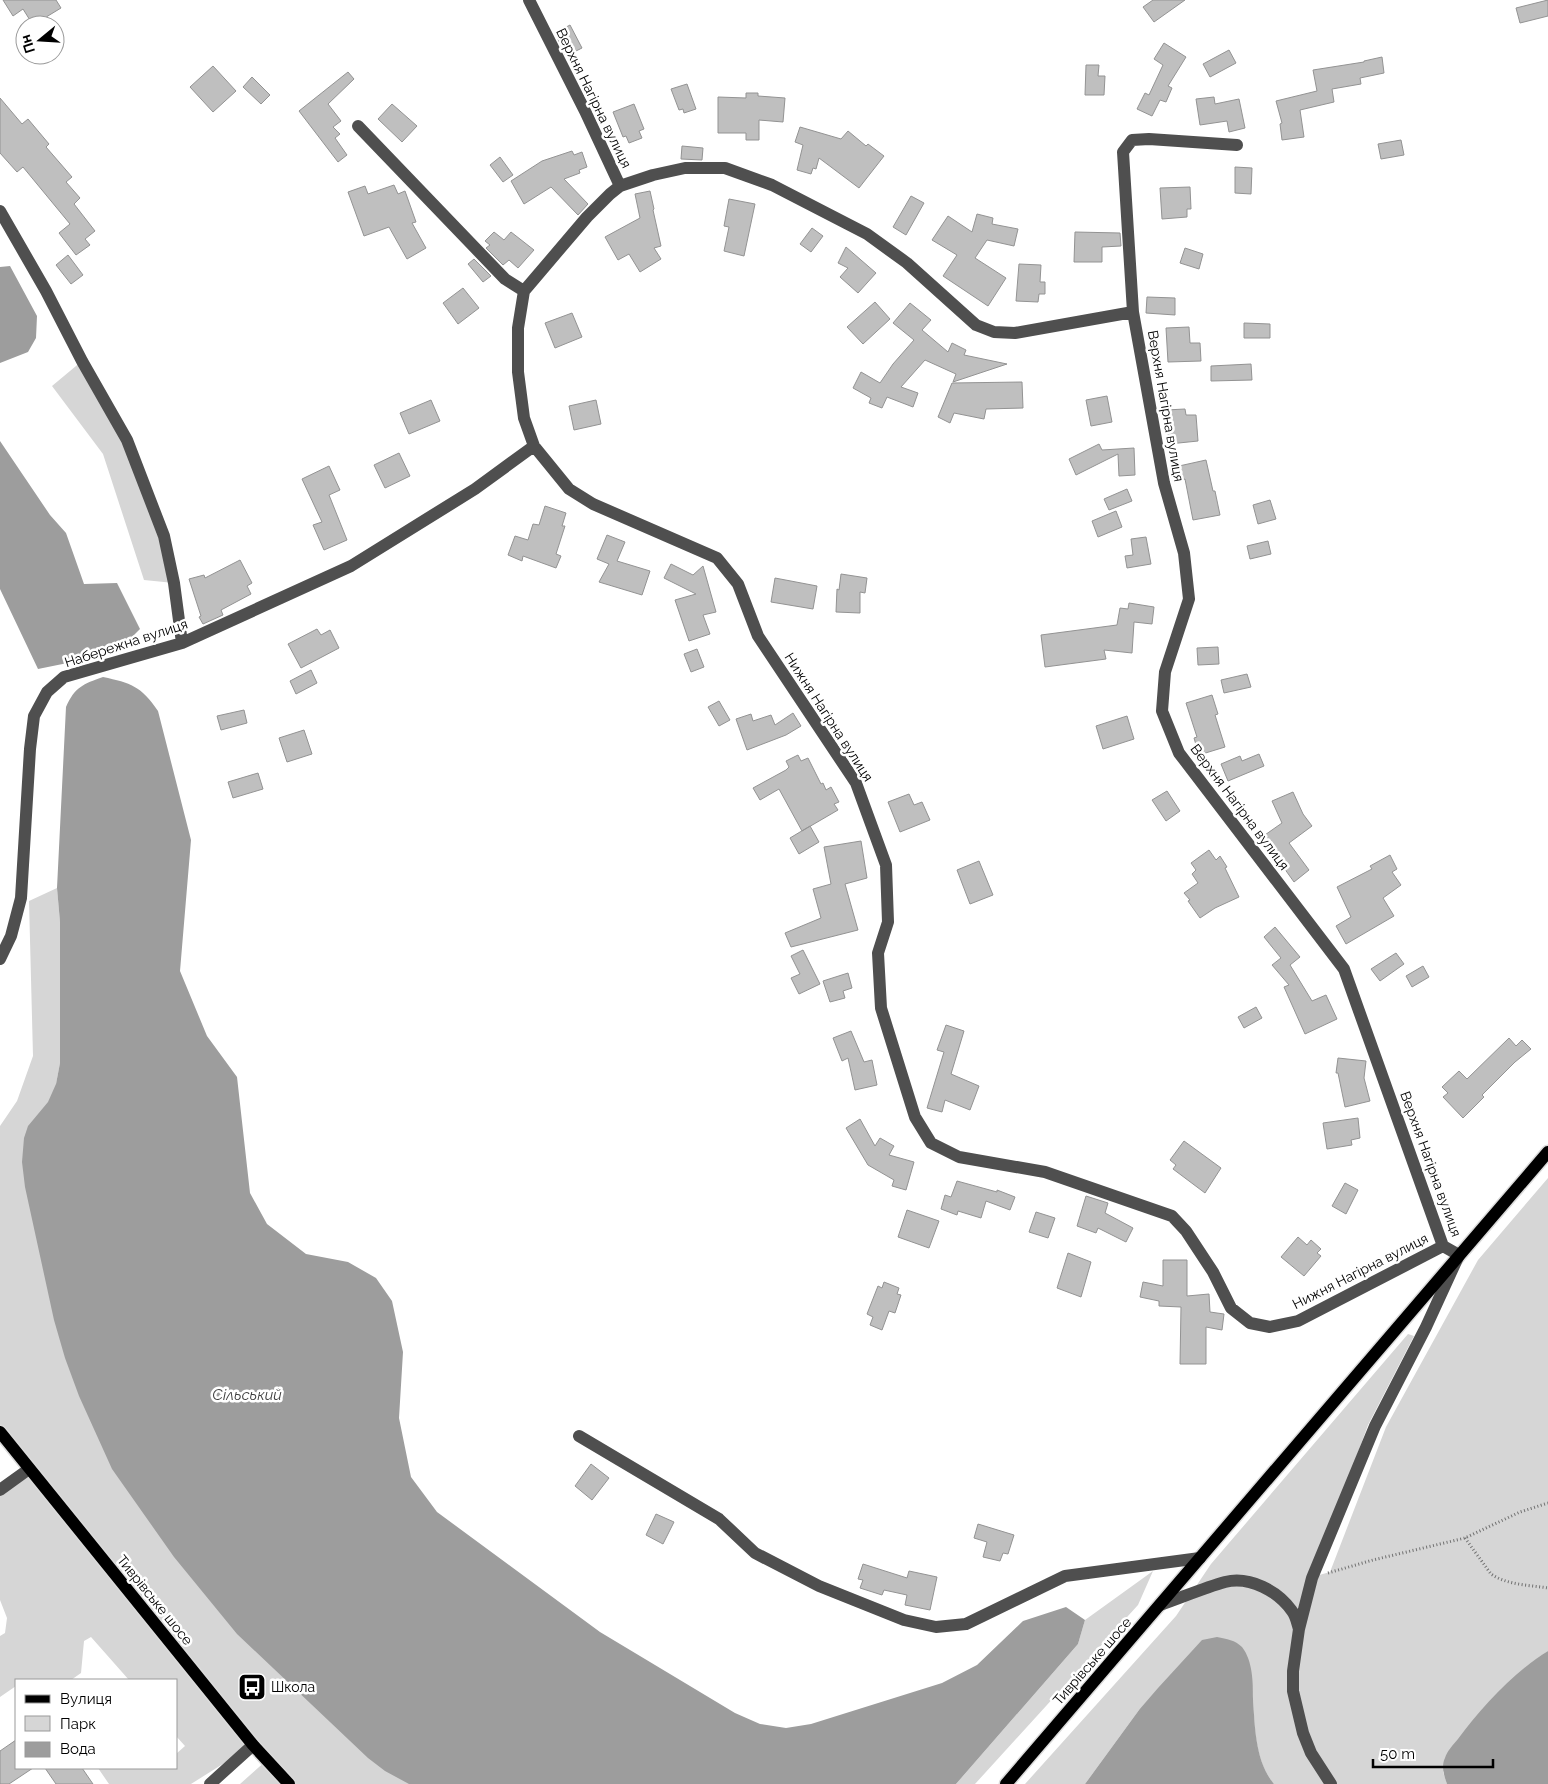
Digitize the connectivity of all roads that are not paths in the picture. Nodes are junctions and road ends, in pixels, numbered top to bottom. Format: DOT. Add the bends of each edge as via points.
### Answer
graph roads {
  1 [pos="529,0"];
  2 [pos="358,126"];
  3 [pos="1237,145"];
  4 [pos="620,186"];
  5 [pos="0,210"];
  6 [pos="524,291"];
  7 [pos="1133,312"];
  8 [pos="534,446"];
  9 [pos="182,643"];
  10 [pos="0,959"];
  11 [pos="1548,1152"];
  12 [pos="1443,1246"];
  13 [pos="1459,1254"];
  14 [pos="0,1432"];
  15 [pos="580,1436"];
  16 [pos="29,1469"];
  17 [pos="0,1490"];
  18 [pos="1200,1558"];
  19 [pos="1160,1605"];
  20 [pos="1300,1629"];
  21 [pos="253,1745"];
  22 [pos="210,1784"];
  23 [pos="289,1784"];
  24 [pos="1006,1784"];
  25 [pos="1331,1784"];
  1 -- 4 [label="street, Верхня Нагірна вулиця"];
  2 -- 6 [label="street" via="506,279"];
  3 -- 7 [label="street, Верхня Нагірна вулиця" via="1149,138 1132,140 1123,152"];
  4 -- 6 [label="street" via="587,217"];
  4 -- 7 [label="street, Верхня Нагірна вулиця" via="685,168 725,168 772,185 866,234 907,263 976,325 994,332 1015,333"];
  5 -- 9 [label="street" via="126,440 164,536"];
  6 -- 8 [label="street, Нижня Нагірна вулиця" via="518,328 518,372 524,418"];
  7 -- 12 [label="street, Верхня Нагірна вулиця" via="1164,483 1184,553 1189,598 1165,672 1162,712 1179,753 1344,969"];
  8 -- 9 [label="street, Набережна вулиця" via="475,489 351,566"];
  8 -- 12 [label="street, Нижня Нагірна вулиця" via="569,489 593,504 717,558 738,584 758,636 856,783 886,865 888,922 878,953 881,1008 916,1117 931,1143 959,1157 1045,1172 1172,1216 1213,1272 1231,1308 1250,1323 1270,1327 1298,1321"];
  9 -- 10 [label="street, Набережна вулиця" via="64,677 47,692 34,716 21,898 11,936"];
  11 -- 13 [label="main road, Верхня Нагірна вулиця"];
  12 -- 13 [label="street, Верхня Нагірна вулиця"];
  13 -- 18 [label="main road, Верхня Нагірна вулиця"];
  13 -- 20 [label="street" via="1375,1426 1312,1578"];
  14 -- 16 [label="main road, Тиврівське шосе"];
  15 -- 18 [label="street" via="719,1519 755,1553 819,1586 904,1620 936,1627 966,1624 1065,1576"];
  16 -- 17 [label="street"];
  16 -- 21 [label="main road, Тиврівське шосе"];
  18 -- 19 [label="main road, Тиврівське шосе"];
  19 -- 20 [label="street" via="1238,1580 1268,1589 1283,1600 1294,1613"];
  19 -- 24 [label="main road, Тиврівське шосе"];
  20 -- 25 [label="street" via="1293,1671 1296,1710 1311,1753"];
  21 -- 22 [label="street"];
  21 -- 23 [label="main road, Тиврівське шосе"];
}
